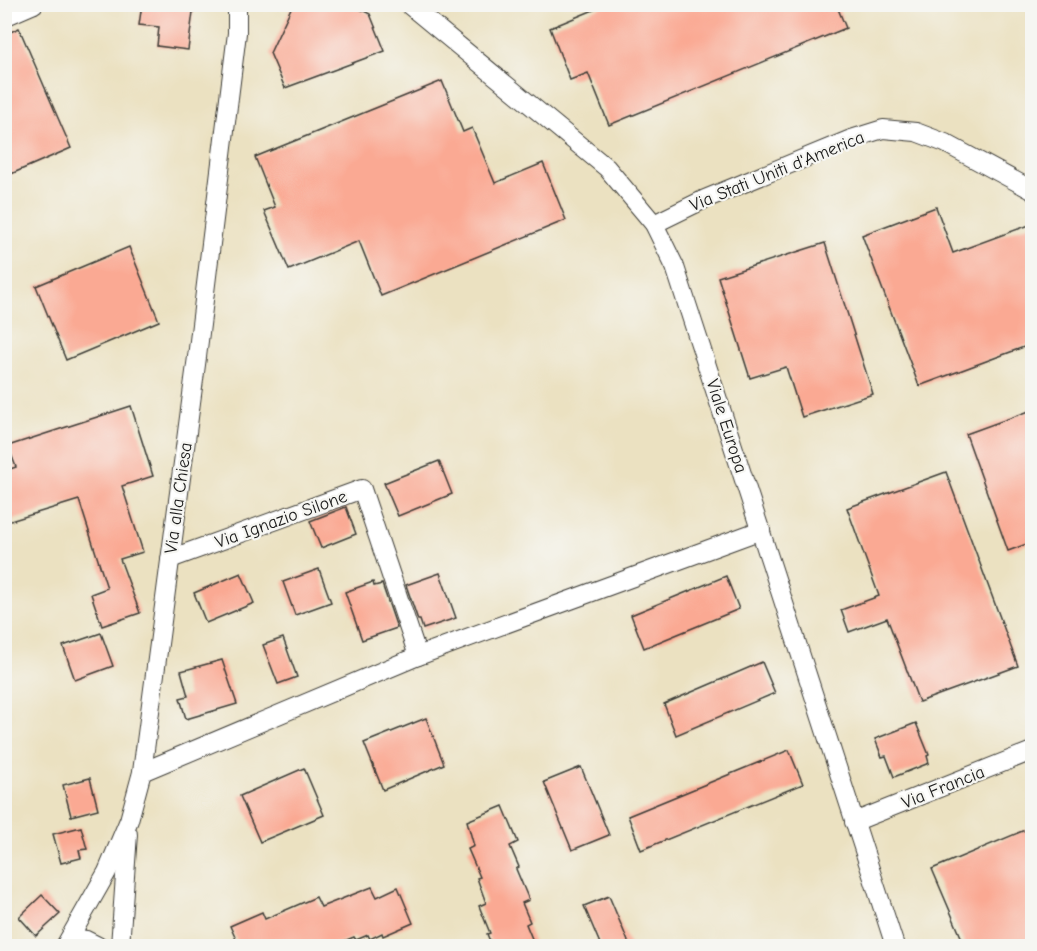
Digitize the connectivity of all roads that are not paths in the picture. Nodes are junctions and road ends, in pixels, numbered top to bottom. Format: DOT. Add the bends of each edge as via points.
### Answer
graph roads {
  1 [pos="34,4"];
  2 [pos="237,4"];
  3 [pos="251,4"];
  4 [pos="408,4"];
  5 [pos="4,17"];
  6 [pos="237,33"];
  7 [pos="1032,190"];
  8 [pos="654,224"];
  9 [pos="761,530"];
  10 [pos="170,559"];
  11 [pos="418,656"];
  12 [pos="1032,751"];
  13 [pos="141,772"];
  14 [pos="129,820"];
  15 [pos="854,822"];
  16 [pos="67,942"];
  17 [pos="98,946"];
  18 [pos="120,946"];
  19 [pos="894,946"];
  1 -- 5 [label="street"];
  2 -- 6 [label="street, Via alla Chiesa"];
  3 -- 6 [label="street, Via alla Chiesa"];
  4 -- 8 [label="street, Viale Europa" via="607,168"];
  6 -- 10 [label="street, Via alla Chiesa"];
  7 -- 8 [label="street, Via Stati Uniti d'America" via="945,143 916,132 883,129 747,182"];
  8 -- 9 [label="street, Viale Europa" via="675,267"];
  9 -- 11 [label="street"];
  9 -- 15 [label="street, Viale Europa"];
  10 -- 11 [label="street, Via Ignazio Silone" via="362,489"];
  10 -- 13 [label="street, Via alla Chiesa"];
  11 -- 13 [label="street"];
  12 -- 15 [label="street, Via Francia"];
  13 -- 14 [label="street, Via alla Chiesa"];
  14 -- 16 [label="street, Via alla Chiesa" via="107,872"];
  14 -- 18 [label="street"];
  15 -- 19 [label="street, Viale Europa"];
  16 -- 17 [label="street" via="86,940"];
}
